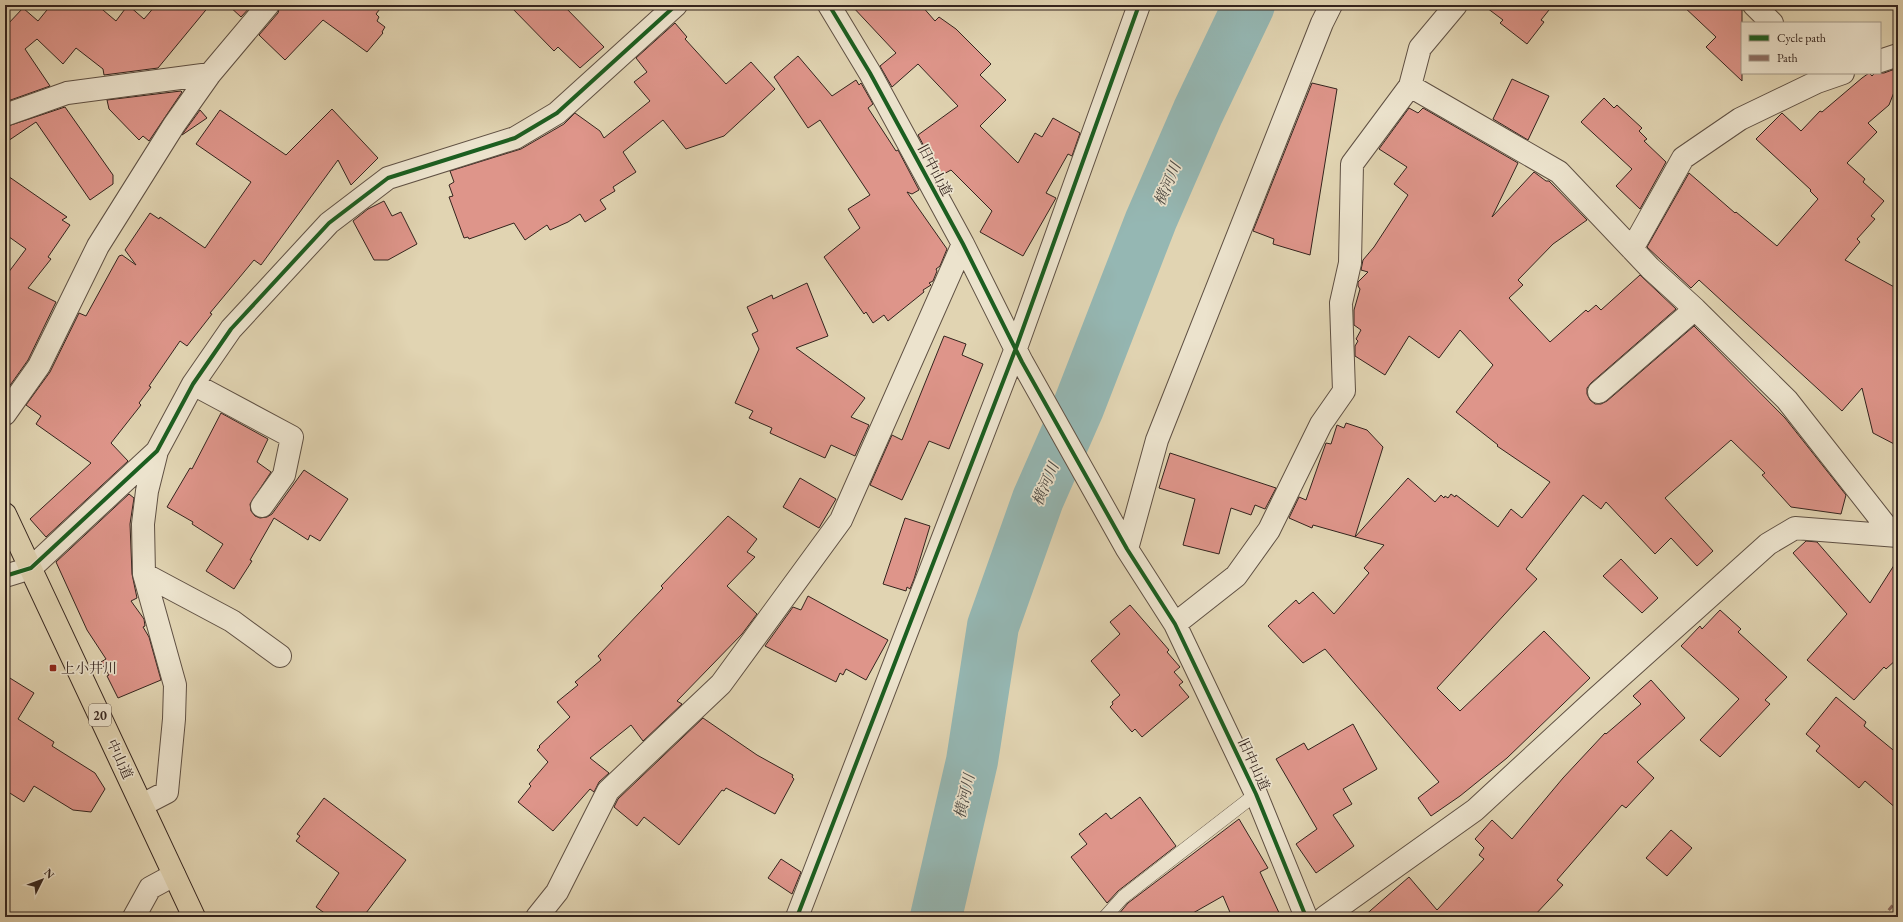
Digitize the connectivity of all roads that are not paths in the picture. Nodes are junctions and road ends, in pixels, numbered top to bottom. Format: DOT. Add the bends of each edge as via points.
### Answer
graph roads {
  1 [pos="268,5"];
  2 [pos="676,5"];
  3 [pos="829,5"];
  4 [pos="1139,5"];
  5 [pos="1330,5"];
  6 [pos="1456,5"];
  7 [pos="1754,5"];
  8 [pos="1771,22"];
  9 [pos="1898,55"];
  10 [pos="1881,61"];
  11 [pos="210,74"];
  12 [pos="1794,74"];
  13 [pos="1840,74"];
  14 [pos="1410,86"];
  15 [pos="1783,98"];
  16 [pos="5,115"];
  17 [pos="963,244"];
  18 [pos="1632,249"];
  19 [pos="1695,309"];
  20 [pos="1019,355"];
  21 [pos="193,384"];
  22 [pos="1599,392"];
  23 [pos="5,414"];
  24 [pos="157,451"];
  25 [pos="262,506"];
  26 [pos="5,514"];
  27 [pos="1895,536"];
  28 [pos="1123,542"];
  29 [pos="31,568"];
  30 [pos="144,574"];
  31 [pos="5,576"];
  32 [pos="1174,624"];
  33 [pos="280,656"];
  34 [pos="1256,794"];
  35 [pos="142,805"];
  36 [pos="174,875"];
  37 [pos="134,917"];
  38 [pos="194,917"];
  39 [pos="537,917"];
  40 [pos="797,917"];
  41 [pos="1105,917"];
  42 [pos="1306,917"];
  43 [pos="1325,917"];
  1 -- 11 [label="street"];
  2 -- 21 [label="street" via="557,113 515,138 388,178 329,223 231,329"];
  3 -- 17 [label="street, 旧中山道" via="870,73"];
  4 -- 20 [label="street"];
  5 -- 28 [label="street" via="1157,440"];
  6 -- 14 [label="street" via="1420,48"];
  7 -- 8 [label="street"];
  9 -- 10 [label="street"];
  11 -- 16 [label="street" via="66,93"];
  11 -- 23 [label="street" via="174,125 98,246 39,366"];
  12 -- 15 [label="street"];
  13 -- 15 [label="street"];
  14 -- 18 [label="street" via="1559,172"];
  14 -- 32 [label="street" via="1352,164 1350,264 1341,303 1344,391 1321,424 1269,530 1236,576"];
  15 -- 18 [label="street" via="1740,119 1683,158"];
  17 -- 20 [label="street, 旧中山道"];
  17 -- 39 [label="street" via="841,520 721,684 608,791 556,892"];
  18 -- 19 [label="street"];
  19 -- 22 [label="street"];
  19 -- 27 [label="street" via="1787,400"];
  20 -- 28 [label="street, 旧中山道"];
  20 -- 40 [label="street"];
  21 -- 24 [label="street"];
  21 -- 25 [label="street" via="292,437 284,475"];
  24 -- 29 [label="street"];
  24 -- 30 [label="street" via="143,524"];
  26 -- 29 [label="highway, 中山道 / 20"];
  27 -- 43 [label="street" via="1795,528 1768,544 1475,810"];
  28 -- 32 [label="street, 旧中山道"];
  29 -- 31 [label="street"];
  29 -- 35 [label="highway, 中山道 / 20"];
  30 -- 33 [label="street" via="232,621"];
  30 -- 35 [label="street" via="175,685 167,792"];
  32 -- 34 [label="street, 旧中山道"];
  34 -- 41 [label="lane" via="1123,897"];
  34 -- 42 [label="street, 旧中山道"];
  35 -- 36 [label="highway, 中山道 / 20"];
  36 -- 37 [label="street" via="150,888"];
  36 -- 38 [label="highway, 中山道 / 20"];
}
